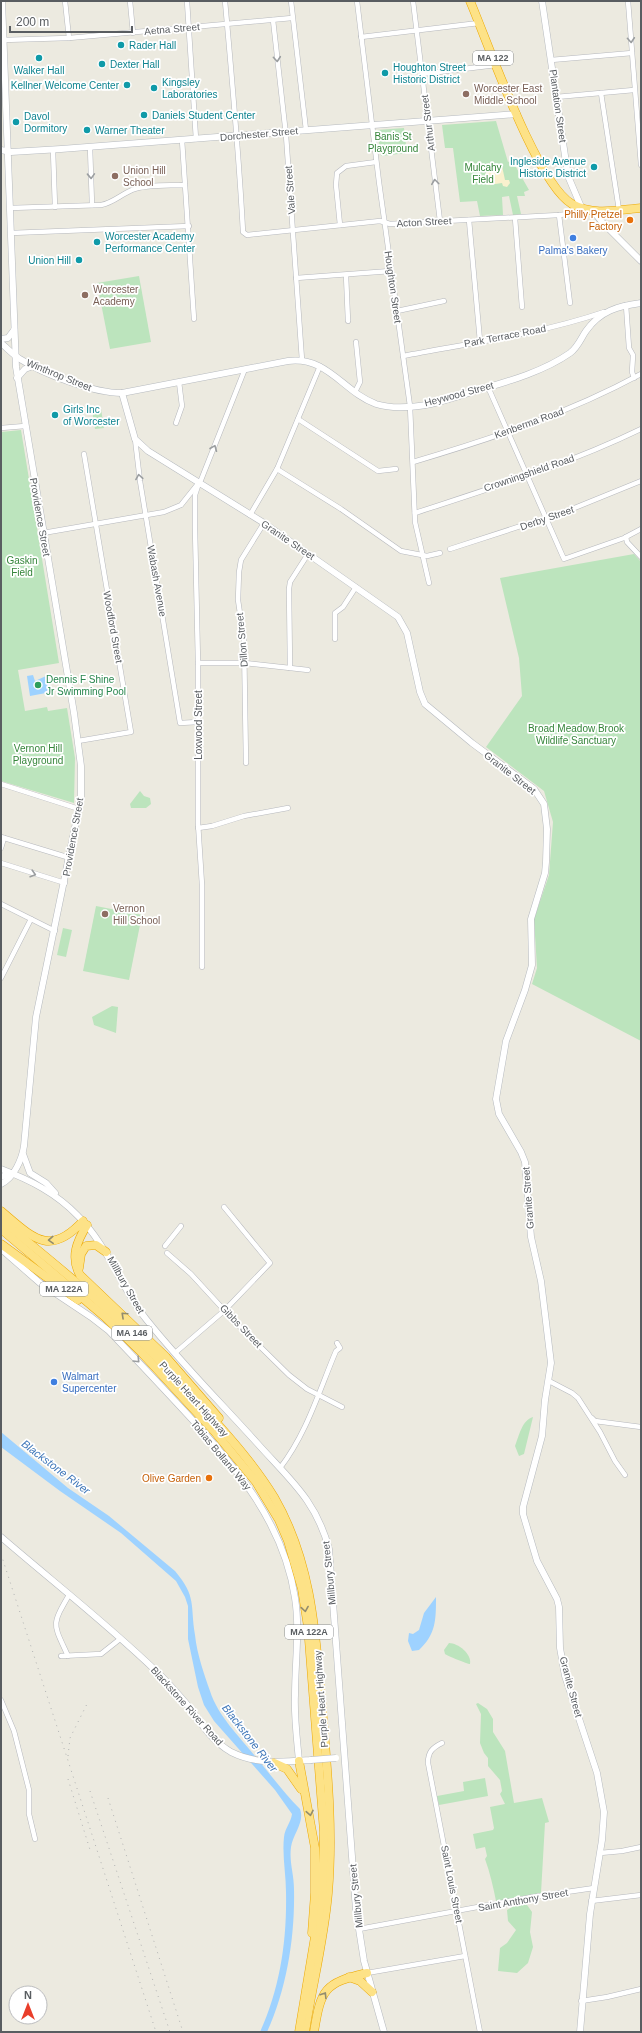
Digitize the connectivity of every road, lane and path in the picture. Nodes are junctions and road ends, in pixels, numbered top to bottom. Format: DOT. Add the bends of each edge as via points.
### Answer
graph roads {
  1 [pos="2,1"];
  2 [pos="65,1"];
  3 [pos="130,1"];
  4 [pos="187,1"];
  5 [pos="225,1"];
  6 [pos="291,1"];
  7 [pos="356,1"];
  8 [pos="413,1"];
  9 [pos="470,1"];
  10 [pos="542,1"];
  11 [pos="628,1"];
  12 [pos="292,18"];
  13 [pos="273,20"];
  14 [pos="2,21"];
  15 [pos="479,22"];
  16 [pos="227,24"];
  17 [pos="189,27"];
  18 [pos="416,30"];
  19 [pos="133,32"];
  20 [pos="361,37"];
  21 [pos="69,38"];
  22 [pos="3,40"];
  23 [pos="632,53"];
  24 [pos="551,60"];
  25 [pos="496,65"];
  26 [pos="422,74"];
  27 [pos="634,90"];
  28 [pos="601,93"];
  29 [pos="556,97"];
  30 [pos="3,104"];
  31 [pos="517,114"];
  32 [pos="428,121"];
  33 [pos="372,125"];
  34 [pos="306,130"];
  35 [pos="284,132"];
  36 [pos="237,136"];
  37 [pos="196,139"];
  38 [pos="182,140"];
  39 [pos="90,147"];
  40 [pos="4,150"];
  41 [pos="53,150"];
  42 [pos="376,162"];
  43 [pos="641,165"];
  44 [pos="185,185"];
  45 [pos="92,205"];
  46 [pos="55,207"];
  47 [pos="10,208"];
  48 [pos="641,208"];
  49 [pos="582,209"];
  50 [pos="619,210"];
  51 [pos="594,212"];
  52 [pos="559,216"];
  53 [pos="515,218"];
  54 [pos="469,220"];
  55 [pos="440,221"];
  56 [pos="385,222"];
  57 [pos="340,225"];
  58 [pos="189,226"];
  59 [pos="292,231"];
  60 [pos="11,233"];
  61 [pos="641,260"];
  62 [pos="391,271"];
  63 [pos="346,275"];
  64 [pos="296,278"];
  65 [pos="444,301"];
  66 [pos="570,303"];
  67 [pos="641,303"];
  68 [pos="626,306"];
  69 [pos="522,307"];
  70 [pos="396,311"];
  71 [pos="605,312"];
  72 [pos="194,319"];
  73 [pos="348,321"];
  74 [pos="14,330"];
  75 [pos="1,339"];
  76 [pos="480,341"];
  77 [pos="356,342"];
  78 [pos="1,343"];
  79 [pos="15,354"];
  80 [pos="403,356"];
  81 [pos="302,360"];
  82 [pos="33,366"];
  83 [pos="320,366"];
  84 [pos="245,369"];
  85 [pos="641,374"];
  86 [pos="17,378"];
  87 [pos="634,378"];
  88 [pos="178,382"];
  89 [pos="488,387"];
  90 [pos="355,392"];
  91 [pos="122,393"];
  92 [pos="410,406"];
  93 [pos="298,419"];
  94 [pos="176,423"];
  95 [pos="25,426"];
  96 [pos="1,428"];
  97 [pos="641,429"];
  98 [pos="509,430"];
  99 [pos="135,439"];
  100 [pos="84,454"];
  101 [pos="413,462"];
  102 [pos="278,469"];
  103 [pos="396,469"];
  104 [pos="528,475"];
  105 [pos="641,480"];
  106 [pos="199,483"];
  107 [pos="415,513"];
  108 [pos="250,515"];
  109 [pos="146,516"];
  110 [pos="547,518"];
  111 [pos="264,523"];
  112 [pos="95,524"];
  113 [pos="641,529"];
  114 [pos="43,533"];
  115 [pos="626,537"];
  116 [pos="450,549"];
  117 [pos="440,553"];
  118 [pos="308,554"];
  119 [pos="423,555"];
  120 [pos="641,557"];
  121 [pos="429,582"];
  122 [pos="356,587"];
  123 [pos="335,639"];
  124 [pos="245,663"];
  125 [pos="198,664"];
  126 [pos="290,668"];
  127 [pos="308,670"];
  128 [pos="198,722"];
  129 [pos="78,741"];
  130 [pos="246,763"];
  131 [pos="1,784"];
  132 [pos="288,808"];
  133 [pos="80,809"];
  134 [pos="198,828"];
  135 [pos="2,837"];
  136 [pos="1,848"];
  137 [pos="70,858"];
  138 [pos="1,863"];
  139 [pos="65,883"];
  140 [pos="1,904"];
  141 [pos="31,919"];
  142 [pos="55,931"];
  143 [pos="202,968"];
  144 [pos="1,978"];
  145 [pos="23,1153"];
  146 [pos="1,1169"];
  147 [pos="11,1173"];
  148 [pos="1,1176"];
  149 [pos="1,1184"];
  150 [pos="58,1198"];
  151 [pos="224,1207"];
  152 [pos="1,1211"];
  153 [pos="1,1220"];
  154 [pos="85,1223"];
  155 [pos="181,1226"];
  156 [pos="1,1229"];
  157 [pos="1,1244"];
  158 [pos="165,1246"];
  159 [pos="1,1249"];
  160 [pos="106,1252"];
  161 [pos="167,1253"];
  162 [pos="80,1275"];
  163 [pos="225,1310"];
  164 [pos="126,1336"];
  165 [pos="337,1343"];
  166 [pos="175,1353"];
  167 [pos="549,1381"];
  168 [pos="318,1395"];
  169 [pos="342,1407"];
  170 [pos="590,1417"];
  171 [pos="641,1427"];
  172 [pos="249,1462"];
  173 [pos="280,1468"];
  174 [pos="624,1475"];
  175 [pos="1,1536"];
  176 [pos="68,1595"];
  177 [pos="120,1639"];
  178 [pos="61,1656"];
  179 [pos="68,1656"];
  180 [pos="1,1700"];
  181 [pos="442,1743"];
  182 [pos="344,1758"];
  183 [pos="299,1761"];
  184 [pos="274,1763"];
  185 [pos="306,1795"];
  186 [pos="35,1839"];
  187 [pos="641,1847"];
  188 [pos="600,1853"];
  189 [pos="594,1888"];
  190 [pos="641,1895"];
  191 [pos="592,1902"];
  192 [pos="457,1911"];
  193 [pos="359,1929"];
  194 [pos="465,1956"];
  195 [pos="367,1973"];
  196 [pos="347,1977"];
  197 [pos="306,1987"];
  198 [pos="641,1989"];
  199 [pos="372,1992"];
  200 [pos="581,2001"];
  201 [pos="299,2032"];
  202 [pos="305,2032"];
  203 [pos="314,2032"];
  204 [pos="384,2032"];
  205 [pos="480,2032"];
  206 [pos="580,2032"];
  1 -- 14 [label="street, Providence Street"];
  2 -- 21 [label="street"];
  3 -- 19 [label="street"];
  4 -- 17 [label="street"];
  5 -- 16 [label="street"];
  6 -- 12 [label="street"];
  7 -- 20 [label="street, Houghton Street"];
  8 -- 18 [label="street, Arthur Street"];
  9 -- 15 [label="highway, MA 122"];
  10 -- 24 [label="street, Plantation Street"];
  11 -- 23 [label="street, one-way"];
  12 -- 13 [label="street, Aetna Street"];
  12 -- 34 [label="street"];
  13 -- 16 [label="street, Aetna Street"];
  13 -- 35 [label="street, Vale Street, one-way"];
  14 -- 22 [label="street, Providence Street"];
  15 -- 18 [label="street"];
  15 -- 25 [label="highway, MA 122"];
  16 -- 17 [label="street, Aetna Street"];
  16 -- 36 [label="street"];
  17 -- 19 [label="street, Aetna Street"];
  17 -- 37 [label="street"];
  18 -- 20 [label="street"];
  18 -- 26 [label="street, Arthur Street"];
  19 -- 21 [label="street, Aetna Street"];
  20 -- 33 [label="street, Houghton Street"];
  21 -- 22 [label="street, Aetna Street"];
  22 -- 30 [label="street, Providence Street"];
  23 -- 24 [label="street"];
  23 -- 27 [label="street"];
  24 -- 29 [label="street, Plantation Street"];
  25 -- 26 [label="street"];
  25 -- 31 [label="highway, MA 122"];
  26 -- 32 [label="street, Arthur Street"];
  27 -- 28 [label="street"];
  27 -- 43 [label="street"];
  28 -- 29 [label="street"];
  28 -- 50 [label="street"];
  29 -- 49 [label="street, Plantation Street" via="568,176"];
  30 -- 40 [label="street, Providence Street"];
  31 -- 32 [label="street, Dorchester Street"];
  31 -- 49 [label="highway, MA 122" via="552,185 565,199"];
  32 -- 33 [label="street, Dorchester Street"];
  55 -- 32 [label="street, Arthur Street, one-way"];
  33 -- 34 [label="street, Dorchester Street"];
  33 -- 42 [label="street, Houghton Street"];
  34 -- 35 [label="street, Dorchester Street"];
  35 -- 36 [label="street, Dorchester Street"];
  35 -- 59 [label="street, Vale Street"];
  36 -- 37 [label="street, Dorchester Street"];
  36 -- 59 [label="street, Acton Street" via="243,232 251,235"];
  37 -- 38 [label="street, Dorchester Street"];
  38 -- 39 [label="street, Dorchester Street"];
  38 -- 44 [label="street"];
  39 -- 41 [label="street, Dorchester Street"];
  39 -- 45 [label="street, one-way"];
  40 -- 41 [label="street, Dorchester Street"];
  40 -- 47 [label="street, Providence Street"];
  41 -- 46 [label="street"];
  42 -- 56 [label="street, Houghton Street"];
  42 -- 57 [label="street" via="346,166 337,173"];
  44 -- 45 [label="street" via="139,188 106,205"];
  44 -- 58 [label="street"];
  45 -- 46 [label="street"];
  46 -- 47 [label="street"];
  47 -- 60 [label="street, Providence Street"];
  48 -- 50 [label="highway, MA 122"];
  49 -- 51 [label="highway, MA 122"];
  49 -- 52 [label="street, Acton Street" via="578,213"];
  50 -- 51 [label="highway, MA 122"];
  51 -- 61 [label="street"];
  52 -- 53 [label="street, Acton Street"];
  52 -- 66 [label="street"];
  53 -- 54 [label="street, Acton Street"];
  53 -- 69 [label="street"];
  54 -- 55 [label="street, Acton Street"];
  54 -- 76 [label="street"];
  55 -- 56 [label="street, Acton Street" via="390,224"];
  56 -- 57 [label="street, Acton Street"];
  56 -- 62 [label="street, Houghton Street"];
  57 -- 59 [label="street, Acton Street"];
  58 -- 60 [label="street"];
  58 -- 72 [label="street"];
  59 -- 64 [label="street, Vale Street"];
  60 -- 74 [label="street, Providence Street"];
  62 -- 63 [label="street"];
  62 -- 70 [label="street, Houghton Street"];
  63 -- 64 [label="street"];
  63 -- 73 [label="street"];
  64 -- 81 [label="street, Vale Street"];
  65 -- 70 [label="street"];
  67 -- 68 [label="street, Heywood Street"];
  68 -- 71 [label="street, Heywood Street"];
  68 -- 87 [label="street"];
  70 -- 80 [label="street, Houghton Street"];
  71 -- 76 [label="street, Park Terrace Road" via="567,324"];
  71 -- 89 [label="street, Heywood Street" via="587,330 571,352 540,368"];
  74 -- 75 [label="street" via="8,338"];
  74 -- 79 [label="street, Providence Street"];
  76 -- 80 [label="street, Park Terrace Road"];
  77 -- 90 [label="street" via="360,382"];
  78 -- 79 [label="street, Winthrop Street"];
  79 -- 82 [label="street, Winthrop Street"];
  79 -- 86 [label="street, Providence Street"];
  80 -- 92 [label="street, Houghton Street"];
  81 -- 83 [label="street, Heywood Street"];
  81 -- 84 [label="street, Heywood Street"];
  82 -- 86 [label="street" via="25,369"];
  82 -- 91 [label="street, Winthrop Street" via="91,389"];
  83 -- 90 [label="street, Heywood Street"];
  83 -- 93 [label="street"];
  84 -- 88 [label="street, Heywood Street"];
  106 -- 84 [label="street, one-way"];
  85 -- 87 [label="street, Kenberma Road"];
  86 -- 95 [label="street, Providence Street"];
  87 -- 98 [label="street, Kenberma Road" via="593,398"];
  88 -- 91 [label="street, Heywood Street"];
  88 -- 94 [label="street" via="182,406"];
  89 -- 92 [label="street, Heywood Street" via="432,404"];
  89 -- 98 [label="street"];
  90 -- 92 [label="street, Heywood Street" via="380,405"];
  91 -- 99 [label="street"];
  92 -- 101 [label="street, Houghton Street"];
  93 -- 102 [label="street"];
  93 -- 103 [label="street" via="378,471"];
  95 -- 96 [label="street"];
  95 -- 114 [label="street, Providence Street"];
  97 -- 104 [label="street, Crowningshield Road"];
  98 -- 101 [label="street, Kenberma Road"];
  98 -- 104 [label="street"];
  99 -- 106 [label="street, Granite Street" via="148,451"];
  109 -- 99 [label="street, Wabash Avenue, one-way"];
  100 -- 112 [label="street, Woodford Street"];
  101 -- 107 [label="street, Houghton Street"];
  102 -- 108 [label="street"];
  102 -- 119 [label="street" via="393,546 405,553"];
  104 -- 107 [label="street, Crowningshield Road"];
  104 -- 110 [label="street"];
  105 -- 110 [label="street, Derby Street"];
  106 -- 108 [label="street, Granite Street"];
  106 -- 109 [label="street" via="177,507"];
  106 -- 125 [label="street, Loxwood Street" via="195,495"];
  107 -- 119 [label="street, Houghton Street"];
  108 -- 111 [label="street, Granite Street"];
  109 -- 112 [label="street"];
  109 -- 128 [label="street, Wabash Avenue" via="180,723"];
  110 -- 115 [label="street" via="564,559"];
  110 -- 116 [label="street, Derby Street"];
  111 -- 118 [label="street, Granite Street"];
  111 -- 124 [label="street, Dillon Street" via="244,554 239,567 238,597"];
  112 -- 114 [label="street"];
  112 -- 129 [label="street, Woodford Street" via="131,732"];
  113 -- 115 [label="street"];
  114 -- 129 [label="street, Providence Street"];
  115 -- 120 [label="street" via="627,542"];
  117 -- 119 [label="street"];
  118 -- 122 [label="street, Granite Street"];
  118 -- 126 [label="street" via="290,582"];
  119 -- 121 [label="street, Houghton Street"];
  122 -- 123 [label="street" via="343,607 335,613"];
  122 -- 167 [label="street, Granite Street" via="398,617 405,627 420,692 428,707 491,759 534,789 544,804 547,829 546,862 531,919 532,965 506,1041 496,1099 499,1114 521,1152 527,1171 531,1237 541,1281 551,1353"];
  124 -- 125 [label="street"];
  124 -- 126 [label="street"];
  124 -- 130 [label="street, Dillon Street"];
  125 -- 128 [label="street, Loxwood Street"];
  126 -- 127 [label="street"];
  128 -- 134 [label="street, Loxwood Street"];
  129 -- 133 [label="street, Providence Street" via="82,783"];
  131 -- 133 [label="street"];
  132 -- 134 [label="street"];
  133 -- 137 [label="street, Providence Street"];
  134 -- 143 [label="street, Loxwood Street" via="202,885"];
  135 -- 136 [label="street"];
  135 -- 137 [label="street"];
  137 -- 139 [label="street, Providence Street"];
  138 -- 139 [label="street, one-way"];
  139 -- 142 [label="street, Providence Street"];
  140 -- 141 [label="street"];
  141 -- 142 [label="street"];
  141 -- 144 [label="street"];
  142 -- 145 [label="street, Providence Street" via="36,1017"];
  145 -- 147 [label="street, Providence Street"];
  145 -- 150 [label="street" via="30,1173 46,1183"];
  146 -- 147 [label="street, Millbury Street"];
  147 -- 148 [label="street"];
  147 -- 149 [label="street, Providence Street" via="7,1181"];
  147 -- 150 [label="street, Millbury Street"];
  150 -- 154 [label="street, Millbury Street"];
  151 -- 163 [label="street" via="270,1262"];
  154 -- 152 [label="highway, one-way" via="66,1237 46,1241 28,1234"];
  153 -- 172 [label="highway, Purple Heart Highway / MA 146" via="135,1336 173,1374"];
  154 -- 160 [label="street, Millbury Street"];
  154 -- 162 [label="highway, MA 122A" via="75,1253 75,1265"];
  155 -- 158 [label="street"];
  156 -- 164 [label="highway, Purple Heart Highway / MA 146"];
  157 -- 164 [label="highway, MA 122A"];
  159 -- 183 [label="street, Tobias Bolland Way, one-way" via="40,1283 109,1331 234,1467 263,1508 289,1569 297,1612 294,1714"];
  160 -- 162 [label="highway" via="96,1244 86,1246 80,1258"];
  160 -- 166 [label="street, Millbury Street" via="137,1306"];
  161 -- 163 [label="street, Gibbs Street"];
  172 -- 162 [label="highway, MA 122A, one-way" via="219,1418 176,1368"];
  163 -- 166 [label="street"];
  163 -- 168 [label="street, Gibbs Street" via="289,1375"];
  164 -- 197 [label="highway, Purple Heart Highway / MA 122A, one-way" via="214,1431 256,1482 279,1520 298,1574 308,1627 324,1832 322,1896"];
  165 -- 168 [label="street" via="340,1348 336,1351"];
  166 -- 173 [label="street, Millbury Street"];
  167 -- 170 [label="street" via="573,1393"];
  167 -- 188 [label="street, Granite Street" via="542,1436 523,1511 537,1561 558,1603 560,1648 566,1676 600,1783 604,1819"];
  168 -- 169 [label="street, Gibbs Street"];
  168 -- 173 [label="street" via="302,1433"];
  170 -- 171 [label="street" via="596,1421"];
  170 -- 174 [label="street"];
  172 -- 202 [label="highway, Purple Heart Highway / MA 122A" via="273,1497 298,1548 310,1595 318,1649 328,1779 330,1856 326,1917"];
  173 -- 182 [label="street, Millbury Street" via="301,1490 316,1512 329,1549"];
  175 -- 176 [label="street, Blackstone River Road"];
  176 -- 177 [label="street, Blackstone River Road"];
  176 -- 179 [label="street" via="55,1621"];
  177 -- 179 [label="street" via="101,1654"];
  177 -- 184 [label="street, Blackstone River Road" via="171,1686 208,1732 224,1747 250,1759"];
  178 -- 179 [label="street"];
  180 -- 186 [label="street" via="14,1731 29,1790 29,1814"];
  181 -- 192 [label="street, Saint Louis Street" via="433,1748 428,1763"];
  182 -- 183 [label="street, Blackstone River Road, bridge"];
  182 -- 193 [label="street, Millbury Street"];
  183 -- 184 [label="street, Blackstone River Road"];
  183 -- 185 [label="highway"];
  184 -- 185 [label="highway" via="291,1772"];
  185 -- 197 [label="highway, one-way" via="316,1862 313,1927"];
  187 -- 188 [label="street"];
  188 -- 189 [label="street, Granite Street"];
  189 -- 191 [label="street, Granite Street"];
  189 -- 192 [label="street, Saint Anthony Street"];
  190 -- 191 [label="street"];
  191 -- 200 [label="street, Granite Street"];
  192 -- 193 [label="street, Saint Anthony Street"];
  192 -- 194 [label="street, Saint Louis Street"];
  193 -- 195 [label="street, Millbury Street"];
  194 -- 195 [label="street"];
  194 -- 205 [label="street, Saint Louis Street"];
  195 -- 196 [label="highway"];
  195 -- 199 [label="street, Millbury Street"];
  196 -- 199 [label="highway" via="360,1981"];
  203 -- 196 [label="highway, one-way" via="321,1998 331,1986"];
  197 -- 201 [label="highway, Purple Heart Highway / MA 122A"];
  198 -- 200 [label="street"];
  199 -- 204 [label="street, Millbury Street"];
  200 -- 206 [label="street, Granite Street"];
}
